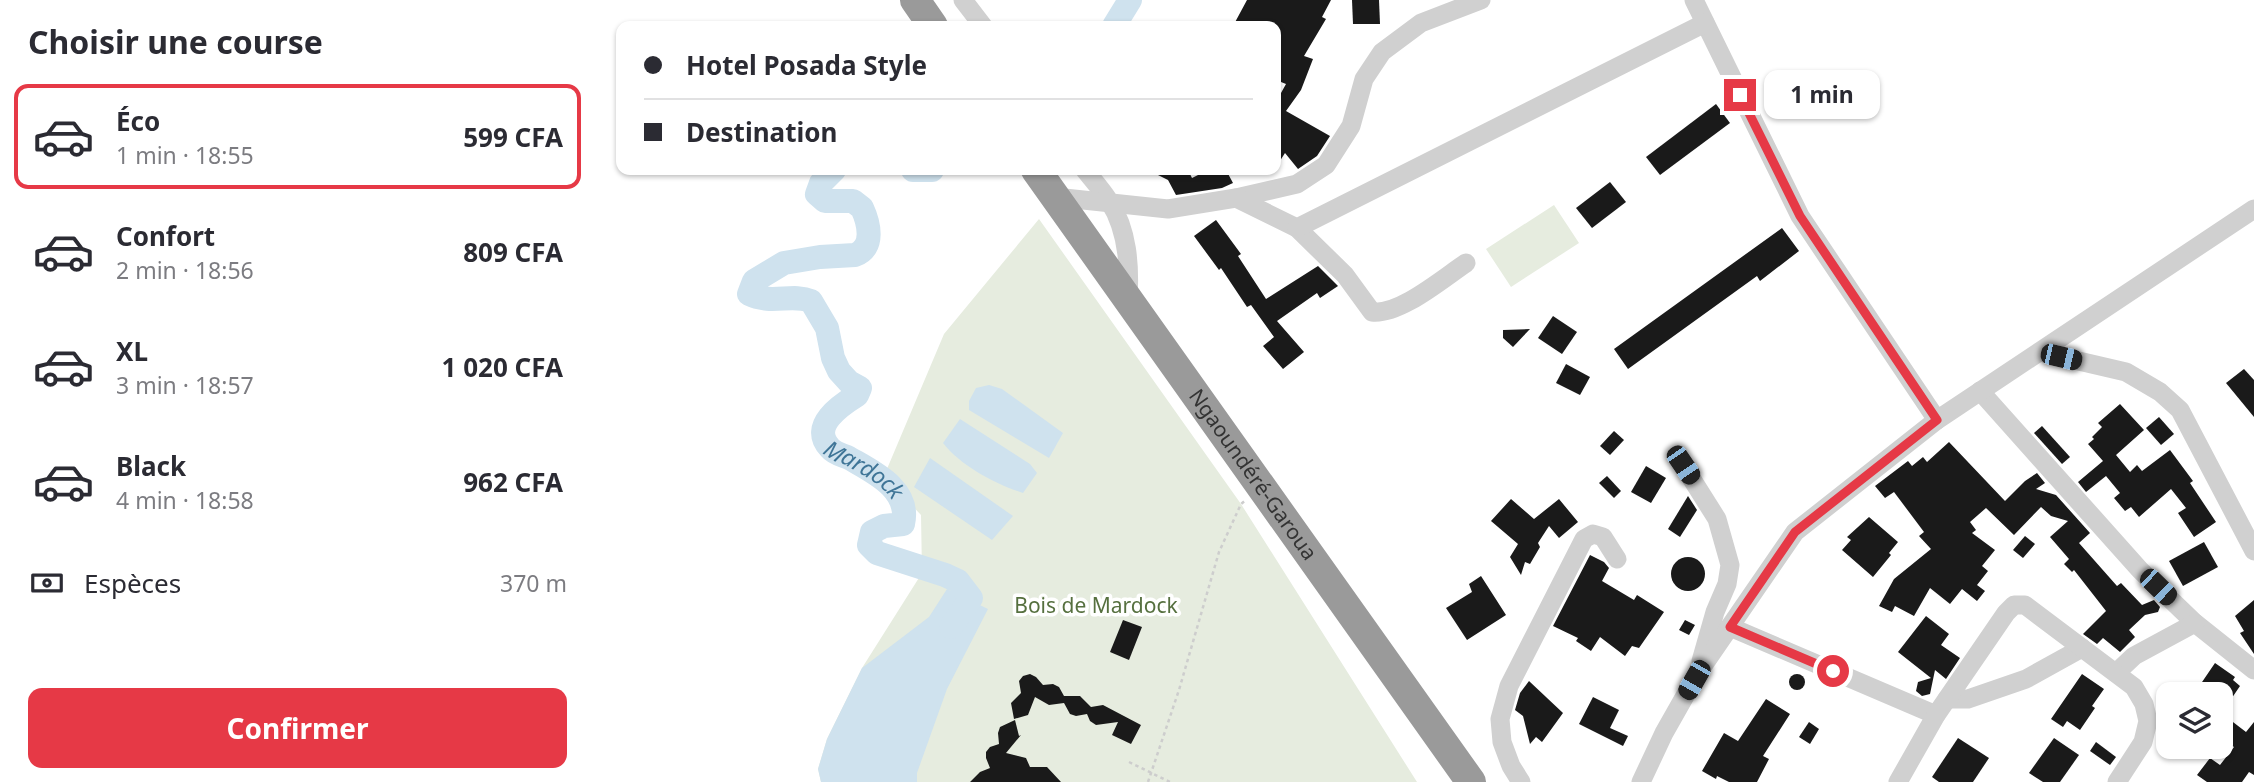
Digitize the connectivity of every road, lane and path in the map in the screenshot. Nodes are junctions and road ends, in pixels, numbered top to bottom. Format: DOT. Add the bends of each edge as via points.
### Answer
graph roads {
  1 [pos="915,0"];
  2 [pos="963,0"];
  3 [pos="1481,0"];
  4 [pos="1694,0"];
  5 [pos="930,21"];
  6 [pos="978,21"];
  7 [pos="1705,23"];
  8 [pos="1040,175"];
  9 [pos="1089,175"];
  10 [pos="1055,197"];
  11 [pos="1236,198"];
  12 [pos="1110,203"];
  13 [pos="2254,209"];
  14 [pos="1297,228"];
  15 [pos="1466,263"];
  16 [pos="1128,299"];
  17 [pos="2040,352"];
  18 [pos="1980,391"];
  19 [pos="1937,420"];
  20 [pos="1683,465"];
  21 [pos="1261,486"];
  22 [pos="2254,551"];
  23 [pos="1617,559"];
  24 [pos="2195,623"];
  25 [pos="1730,627"];
  26 [pos="2082,648"];
  27 [pos="2254,670"];
  28 [pos="1698,673"];
  29 [pos="2116,673"];
  30 [pos="1941,707"];
  31 [pos="1129,762"];
  32 [pos="1151,773"];
  33 [pos="1148,782"];
  34 [pos="1170,782"];
  35 [pos="1471,782"];
  36 [pos="1521,782"];
  37 [pos="1641,782"];
  38 [pos="1898,782"];
  39 [pos="2117,782"];
  1 -- 5 [label="highway"];
  2 -- 6 [label="street"];
  3 -- 11 [label="street" via="1421,23 1382,52 1364,79 1351,127 1326,165 1297,184"];
  4 -- 7 [label="street"];
  7 -- 14 [label="street"];
  7 -- 19 [label="street" via="1800,216"];
  8 -- 10 [label="highway, Ngaoundéré-Garoua"];
  9 -- 12 [label="street"];
  10 -- 12 [label="street"];
  10 -- 16 [label="highway, Ngaoundéré-Garoua"];
  11 -- 12 [label="street" via="1168,209"];
  11 -- 14 [label="street"];
  12 -- 16 [label="street" via="1126,244"];
  13 -- 17 [label="street"];
  14 -- 15 [label="street" via="1345,275 1372,312 1396,309"];
  16 -- 21 [label="highway, Ngaoundéré-Garoua"];
  17 -- 18 [label="street"];
  17 -- 22 [label="street" via="2126,372 2180,410"];
  18 -- 19 [label="street"];
  18 -- 24 [label="street" via="2140,569"];
  19 -- 25 [label="street" via="1795,532"];
  20 -- 28 [label="street" via="1717,519 1730,565"];
  21 -- 32 [label="path" via="1241,504 1219,552"];
  21 -- 35 [label="highway, Ngaoundéré-Garoua"];
  23 -- 36 [label="street" via="1603,537 1593,534 1584,539 1509,686 1500,719 1501,743"];
  24 -- 27 [label="street"];
  24 -- 29 [label="street" via="2134,656"];
  25 -- 28 [label="street"];
  25 -- 30 [label="street"];
  26 -- 29 [label="street"];
  26 -- 30 [label="street" via="2036,674"];
  26 -- 30 [label="street" via="2025,605 2014,605"];
  28 -- 37 [label="street"];
  29 -- 39 [label="street" via="2134,687 2148,721 2143,741"];
  30 -- 38 [label="street"];
  31 -- 32 [label="path"];
  32 -- 33 [label="path"];
  32 -- 34 [label="path"];
}
